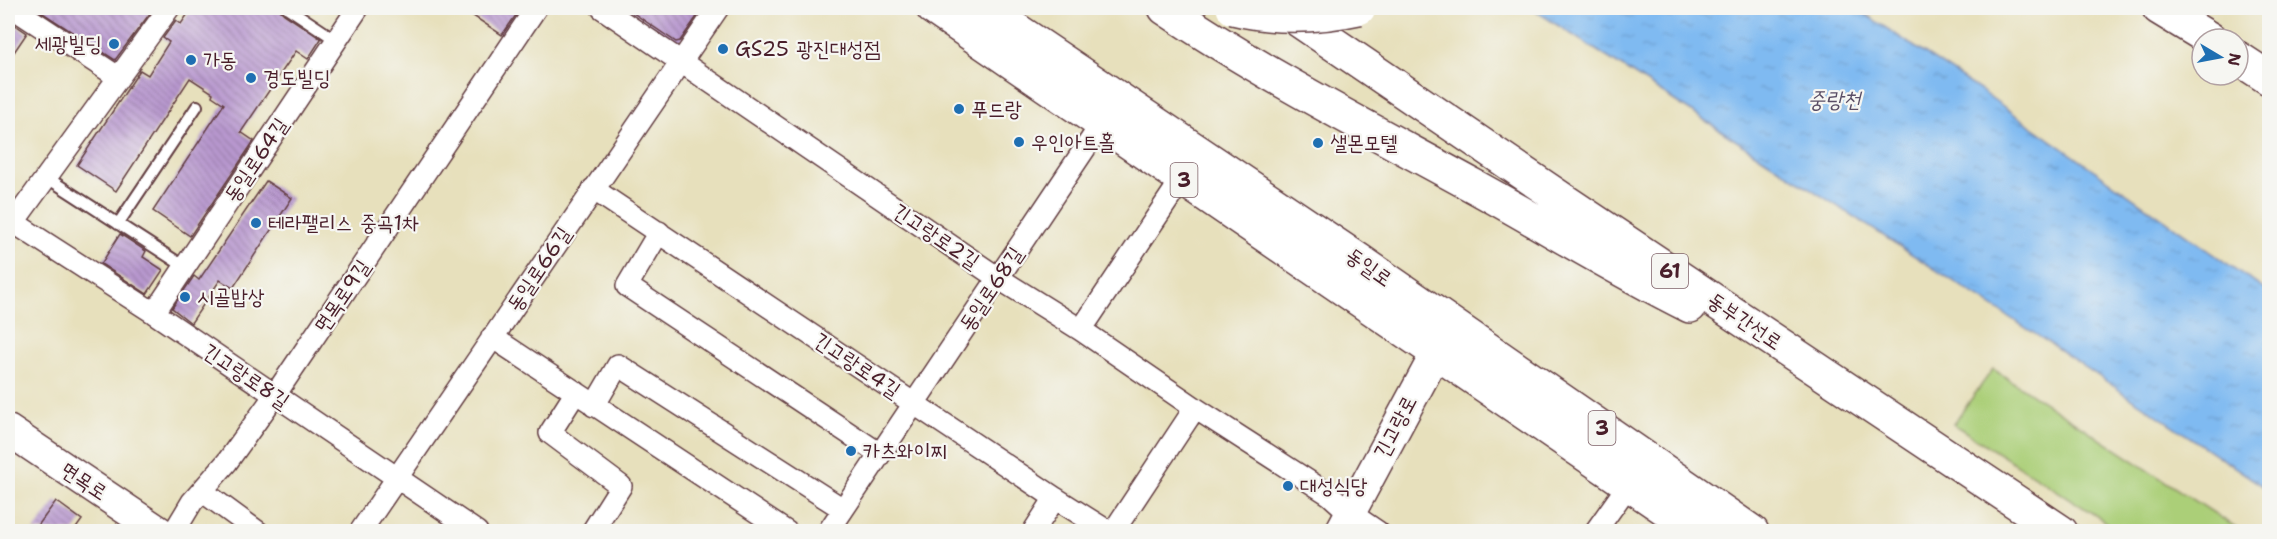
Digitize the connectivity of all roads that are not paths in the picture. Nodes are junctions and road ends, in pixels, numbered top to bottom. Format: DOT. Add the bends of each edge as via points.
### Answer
graph roads {
  1 [pos="13,8"];
  2 [pos="169,8"];
  3 [pos="288,8"];
  4 [pos="358,8"];
  5 [pos="536,8"];
  6 [pos="602,8"];
  7 [pos="718,8"];
  8 [pos="933,8"];
  9 [pos="984,8"];
  10 [pos="1166,8"];
  11 [pos="1233,8"];
  12 [pos="1281,8"];
  13 [pos="1359,8"];
  14 [pos="2159,8"];
  15 [pos="2193,25"];
  16 [pos="336,40"];
  17 [pos="680,61"];
  18 [pos="2250,66"];
  19 [pos="118,77"];
  20 [pos="2270,79"];
  21 [pos="197,106"];
  22 [pos="1102,123"];
  23 [pos="46,177"];
  24 [pos="1182,179"];
  25 [pos="593,189"];
  26 [pos="118,224"];
  27 [pos="10,226"];
  28 [pos="659,232"];
  29 [pos="1360,261"];
  30 [pos="1304,262"];
  31 [pos="185,267"];
  32 [pos="998,278"];
  33 [pos="154,313"];
  34 [pos="1081,330"];
  35 [pos="492,338"];
  36 [pos="1444,338"];
  37 [pos="1812,367"];
  38 [pos="576,392"];
  39 [pos="275,396"];
  40 [pos="914,404"];
  41 [pos="594,406"];
  42 [pos="1195,408"];
  43 [pos="8,430"];
  44 [pos="880,454"];
  45 [pos="397,477"];
  46 [pos="1629,484"];
  47 [pos="201,491"];
  48 [pos="1056,498"];
  49 [pos="843,509"];
  50 [pos="1345,522"];
  51 [pos="160,531"];
  52 [pos="174,531"];
  53 [pos="258,531"];
  54 [pos="360,531"];
  55 [pos="477,531"];
  56 [pos="592,531"];
  57 [pos="788,531"];
  58 [pos="828,531"];
  59 [pos="1033,531"];
  60 [pos="1109,531"];
  61 [pos="1113,531"];
  62 [pos="1378,531"];
  63 [pos="1595,531"];
  64 [pos="1699,531"];
  65 [pos="1752,531"];
  66 [pos="2061,531"];
  1 -- 19 [label="street"];
  2 -- 19 [label="street"];
  3 -- 16 [label="lane"];
  4 -- 16 [label="street, 동일로64길"];
  5 -- 39 [label="street, 면목로9길"];
  6 -- 17 [label="street, 긴고랑로2길"];
  7 -- 17 [label="street, 동일로66길"];
  8 -- 22 [label="main road, 동일로 / 3"];
  9 -- 29 [label="main road, 동일로 / 3"];
  10 -- 37 [label="main road" via="1267,72 1649,285"];
  11 -- 13 [label="main road, bridge" via="1296,15"];
  12 -- 37 [label="main road, 동부간선로 / 61"];
  14 -- 15 [label="main road"];
  16 -- 31 [label="street, 동일로64길"];
  17 -- 25 [label="street, 동일로66길"];
  17 -- 32 [label="street, 긴고랑로2길"];
  18 -- 20 [label="main road"];
  19 -- 23 [label="street"];
  21 -- 26 [label="lane"];
  22 -- 24 [label="main road, 동일로 / 3"];
  22 -- 32 [label="street, 동일로68길"];
  23 -- 26 [label="lane"];
  23 -- 27 [label="street"];
  24 -- 30 [label="main road, 동일로 / 3"];
  24 -- 34 [label="street"];
  25 -- 28 [label="street, 긴고랑로4길"];
  25 -- 35 [label="street, 동일로66길"];
  26 -- 31 [label="lane"];
  27 -- 33 [label="street, 긴고랑로8길"];
  28 -- 40 [label="street, 긴고랑로4길"];
  28 -- 44 [label="street" via="627,286"];
  29 -- 30 [label="main road" via="1364,272 1359,280 1335,266"];
  29 -- 36 [label="main road, 동일로 / 3"];
  30 -- 36 [label="main road, 동일로 / 3"];
  31 -- 33 [label="street, 동일로64길"];
  32 -- 34 [label="street, 긴고랑로2길"];
  32 -- 40 [label="street, 동일로68길"];
  33 -- 39 [label="street, 긴고랑로8길"];
  34 -- 42 [label="street, 긴고랑로2길"];
  35 -- 38 [label="street"];
  35 -- 45 [label="street, 동일로66길"];
  36 -- 46 [label="main road, 동일로 / 3"];
  36 -- 50 [label="main road, 긴고랑로"];
  36 -- 65 [label="main road, 동일로 / 3"];
  37 -- 66 [label="main road, 동부간선로 / 61"];
  38 -- 41 [label="street"];
  38 -- 56 [label="street" via="550,433 621,486"];
  39 -- 45 [label="street, 긴고랑로8길"];
  39 -- 47 [label="street, 면목로9길"];
  40 -- 44 [label="street, 동일로68길"];
  40 -- 48 [label="street, 긴고랑로4길"];
  41 -- 49 [label="street" via="618,365"];
  41 -- 57 [label="street"];
  42 -- 50 [label="street, 긴고랑로2길" via="1330,495"];
  42 -- 61 [label="street"];
  43 -- 51 [label="main road, 면목로"];
  44 -- 49 [label="street, 동일로68길"];
  45 -- 54 [label="street, 동일로66길"];
  45 -- 55 [label="street, 긴고랑로8길"];
  46 -- 63 [label="street"];
  46 -- 64 [label="main road, 동일로 / 3"];
  47 -- 52 [label="street, 면목로9길"];
  47 -- 53 [label="street"];
  48 -- 59 [label="street"];
  48 -- 60 [label="street, 긴고랑로4길"];
  49 -- 58 [label="street, 동일로68길"];
  50 -- 62 [label="street, 긴고랑로2길"];
}
